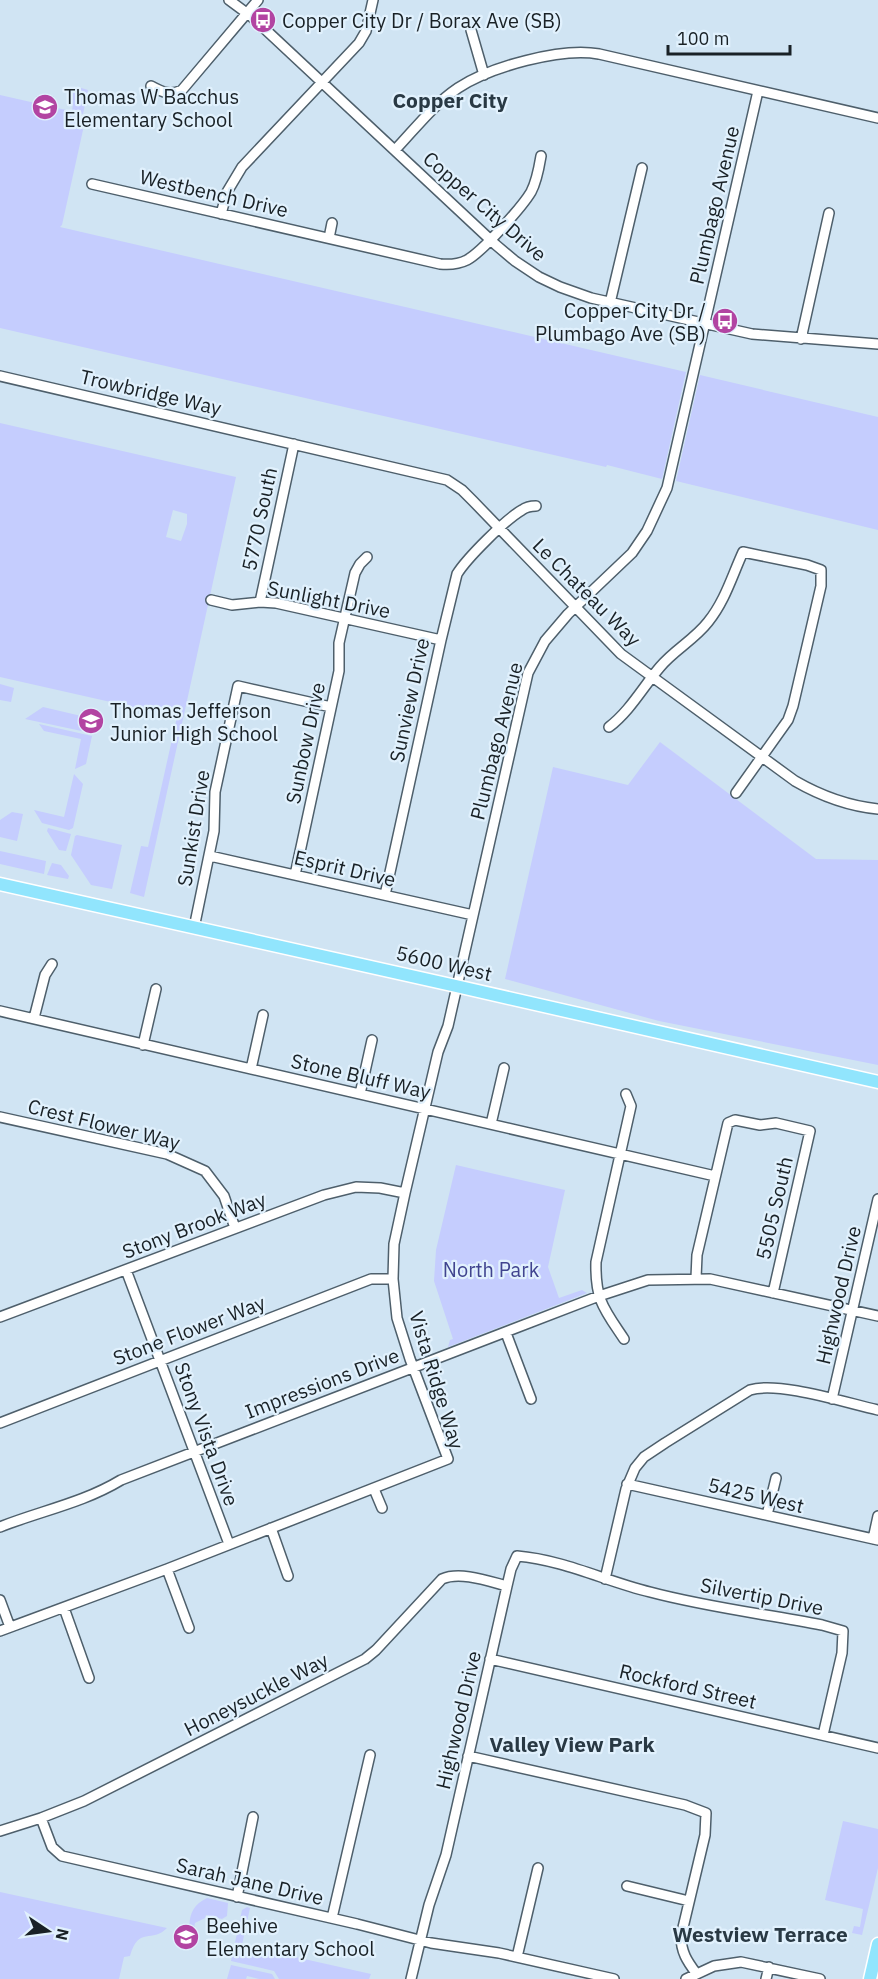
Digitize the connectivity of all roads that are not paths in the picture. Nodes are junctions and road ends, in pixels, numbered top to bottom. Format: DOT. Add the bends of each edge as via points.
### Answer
graph roads {
  1 [pos="229,0"];
  2 [pos="258,0"];
  3 [pos="374,0"];
  4 [pos="246,12"];
  5 [pos="471,30"];
  6 [pos="484,75"];
  7 [pos="321,82"];
  8 [pos="151,86"];
  9 [pos="758,91"];
  10 [pos="878,118"];
  11 [pos="395,150"];
  12 [pos="541,156"];
  13 [pos="642,168"];
  14 [pos="92,184"];
  15 [pos="829,213"];
  16 [pos="221,214"];
  17 [pos="332,223"];
  18 [pos="329,238"];
  19 [pos="490,239"];
  20 [pos="610,303"];
  21 [pos="705,324"];
  22 [pos="801,339"];
  23 [pos="878,344"];
  24 [pos="0,375"];
  25 [pos="294,444"];
  26 [pos="536,506"];
  27 [pos="500,529"];
  28 [pos="367,557"];
  29 [pos="211,600"];
  30 [pos="260,602"];
  31 [pos="575,608"];
  32 [pos="344,618"];
  33 [pos="441,640"];
  34 [pos="652,677"];
  35 [pos="331,707"];
  36 [pos="609,727"];
  37 [pos="762,758"];
  38 [pos="736,793"];
  39 [pos="878,809"];
  40 [pos="210,856"];
  41 [pos="295,875"];
  42 [pos="0,885"];
  43 [pos="385,895"];
  44 [pos="473,915"];
  45 [pos="194,928"];
  46 [pos="52,964"];
  47 [pos="456,986"];
  48 [pos="156,990"];
  49 [pos="0,1011"];
  50 [pos="263,1015"];
  51 [pos="34,1018"];
  52 [pos="372,1040"];
  53 [pos="143,1045"];
  54 [pos="504,1068"];
  55 [pos="251,1069"];
  56 [pos="878,1082"];
  57 [pos="360,1094"];
  58 [pos="626,1094"];
  59 [pos="425,1109"];
  60 [pos="0,1117"];
  61 [pos="491,1124"];
  62 [pos="621,1154"];
  63 [pos="715,1176"];
  64 [pos="405,1193"];
  65 [pos="878,1199"];
  66 [pos="236,1228"];
  67 [pos="126,1270"];
  68 [pos="696,1278"];
  69 [pos="393,1279"];
  70 [pos="773,1293"];
  71 [pos="599,1296"];
  72 [pos="852,1311"];
  73 [pos="878,1316"];
  74 [pos="0,1317"];
  75 [pos="506,1333"];
  76 [pos="624,1339"];
  77 [pos="161,1360"];
  78 [pos="412,1367"];
  79 [pos="531,1399"];
  80 [pos="832,1400"];
  81 [pos="878,1410"];
  82 [pos="0,1423"];
  83 [pos="195,1452"];
  84 [pos="776,1478"];
  85 [pos="627,1484"];
  86 [pos="374,1489"];
  87 [pos="382,1508"];
  88 [pos="767,1515"];
  89 [pos="878,1516"];
  90 [pos="0,1527"];
  91 [pos="271,1528"];
  92 [pos="875,1540"];
  93 [pos="228,1544"];
  94 [pos="167,1569"];
  95 [pos="288,1576"];
  96 [pos="605,1579"];
  97 [pos="507,1586"];
  98 [pos="0,1600"];
  99 [pos="64,1608"];
  100 [pos="10,1627"];
  101 [pos="189,1628"];
  102 [pos="0,1631"];
  103 [pos="490,1659"];
  104 [pos="89,1678"];
  105 [pos="823,1736"];
  106 [pos="878,1748"];
  107 [pos="370,1755"];
  108 [pos="468,1756"];
  109 [pos="253,1817"];
  110 [pos="41,1818"];
  111 [pos="0,1831"];
  112 [pos="538,1868"];
  113 [pos="627,1886"];
  114 [pos="237,1897"];
  115 [pos="689,1901"];
  116 [pos="332,1918"];
  117 [pos="421,1941"];
  118 [pos="878,1944"];
  119 [pos="518,1958"];
  120 [pos="769,1967"];
  121 [pos="696,1974"];
  122 [pos="411,1979"];
  123 [pos="614,1979"];
  124 [pos="686,1979"];
  125 [pos="766,1979"];
  126 [pos="820,1979"];
  127 [pos="870,1979"];
  1 -- 4 [label="street, Copper City Drive"];
  2 -- 4 [label="street"];
  3 -- 7 [label="street" via="359,43"];
  4 -- 7 [label="street, Copper City Drive"];
  4 -- 8 [label="street" via="182,90 167,93"];
  5 -- 6 [label="street"];
  6 -- 9 [label="street" via="550,55 582,52"];
  6 -- 11 [label="street" via="443,100"];
  7 -- 11 [label="street, Copper City Drive"];
  7 -- 16 [label="street" via="235,176"];
  9 -- 10 [label="street"];
  9 -- 21 [label="street, Plumbago Avenue"];
  11 -- 19 [label="street, Copper City Drive"];
  12 -- 19 [label="street, Westbench Drive" via="531,192"];
  13 -- 20 [label="street"];
  14 -- 16 [label="street, Westbench Drive"];
  15 -- 22 [label="street"];
  16 -- 18 [label="street, Westbench Drive"];
  17 -- 18 [label="street"];
  18 -- 19 [label="street, Westbench Drive" via="448,264 471,258"];
  19 -- 20 [label="street, Copper City Drive" via="539,277"];
  20 -- 21 [label="street, Copper City Drive"];
  21 -- 22 [label="street, Copper City Drive"];
  21 -- 31 [label="street, Plumbago Avenue" via="667,488 632,554"];
  22 -- 23 [label="street, Copper City Drive"];
  24 -- 25 [label="street, Trowbridge Way"];
  25 -- 27 [label="street, Le Chateau Way" via="447,480"];
  25 -- 30 [label="street, 5770 South"];
  26 -- 27 [label="street, Sunview Drive" via="522,510"];
  27 -- 31 [label="street, Le Chateau Way"];
  27 -- 33 [label="street, Sunview Drive" via="457,574"];
  28 -- 32 [label="street, Sunbow Drive" via="355,573"];
  29 -- 30 [label="street, Sunlight Drive" via="232,605"];
  30 -- 32 [label="street, Sunlight Drive"];
  31 -- 34 [label="street, Le Chateau Way" via="615,648"];
  31 -- 44 [label="street, Plumbago Avenue" via="545,641 528,673"];
  32 -- 33 [label="street, Sunlight Drive"];
  32 -- 35 [label="street, Sunbow Drive"];
  33 -- 43 [label="street, Sunview Drive"];
  34 -- 36 [label="street" via="621,718"];
  34 -- 37 [label="street, Le Chateau Way"];
  34 -- 37 [label="street" via="714,614 743,552 821,570 821,586 793,706 782,731"];
  35 -- 40 [label="street, Sunkist Drive" via="238,686 215,792"];
  35 -- 41 [label="street, Sunbow Drive"];
  37 -- 38 [label="street"];
  37 -- 39 [label="street, Le Chateau Way" via="822,795"];
  40 -- 41 [label="street, Esprit Drive"];
  40 -- 45 [label="street, Sunkist Drive"];
  41 -- 43 [label="street, Esprit Drive"];
  42 -- 45 [label="main road, 5600 West"];
  43 -- 44 [label="street, Esprit Drive"];
  44 -- 47 [label="street, Plumbago Avenue"];
  45 -- 47 [label="main road, 5600 West"];
  46 -- 51 [label="street" via="45,975"];
  47 -- 56 [label="main road, 5600 West"];
  47 -- 59 [label="street, Vista Ridge Way"];
  48 -- 53 [label="street"];
  49 -- 51 [label="street, Stone Bluff Way"];
  50 -- 55 [label="street"];
  51 -- 53 [label="street, Stone Bluff Way"];
  52 -- 57 [label="street"];
  53 -- 55 [label="street, Stone Bluff Way"];
  54 -- 61 [label="street"];
  55 -- 57 [label="street, Stone Bluff Way"];
  57 -- 59 [label="street, Stone Bluff Way"];
  58 -- 62 [label="street" via="631,1106"];
  59 -- 61 [label="street, Stone Bluff Way"];
  59 -- 64 [label="street, Vista Ridge Way"];
  60 -- 66 [label="street, Crest Flower Way" via="167,1154 205,1171 224,1196"];
  61 -- 62 [label="street, Stone Bluff Way"];
  62 -- 63 [label="street, Stone Bluff Way"];
  62 -- 71 [label="street" via="596,1262"];
  63 -- 68 [label="street" via="697,1255"];
  63 -- 70 [label="street, 5505 South" via="728,1123 776,1123 810,1131"];
  64 -- 66 [label="street, Stony Brook Way" via="356,1187"];
  64 -- 69 [label="street, Vista Ridge Way" via="394,1244"];
  65 -- 72 [label="street, Highwood Drive"];
  66 -- 67 [label="street, Stony Brook Way"];
  67 -- 74 [label="street, Stony Brook Way"];
  67 -- 77 [label="street, Stony Vista Drive"];
  68 -- 70 [label="street, Impressions Drive"];
  68 -- 71 [label="street, Impressions Drive" via="648,1280"];
  69 -- 77 [label="street, Stone Flower Way" via="371,1279"];
  69 -- 78 [label="street, Vista Ridge Way" via="397,1318"];
  70 -- 72 [label="street, Impressions Drive"];
  71 -- 75 [label="street, Impressions Drive"];
  71 -- 76 [label="street"];
  72 -- 73 [label="street, Impressions Drive"];
  72 -- 80 [label="street, Highwood Drive"];
  75 -- 78 [label="street, Impressions Drive"];
  75 -- 79 [label="street"];
  77 -- 82 [label="street, Stone Flower Way"];
  77 -- 83 [label="street, Stony Vista Drive"];
  78 -- 83 [label="street, Impressions Drive"];
  78 -- 86 [label="street, Vista Ridge Way" via="448,1459"];
  80 -- 81 [label="street"];
  80 -- 85 [label="street" via="778,1388 750,1390 644,1457"];
  83 -- 90 [label="street, Impressions Drive" via="121,1480 101,1492"];
  83 -- 93 [label="street, Stony Vista Drive"];
  84 -- 88 [label="street"];
  85 -- 88 [label="street, 5425 West"];
  85 -- 96 [label="street"];
  86 -- 87 [label="street"];
  86 -- 91 [label="street, Vista Ridge Way"];
  88 -- 92 [label="street, 5425 West"];
  89 -- 92 [label="street"];
  91 -- 93 [label="street, Vista Ridge Way"];
  91 -- 95 [label="street"];
  93 -- 94 [label="street, Vista Ridge Way"];
  94 -- 99 [label="street, Vista Ridge Way"];
  94 -- 101 [label="street"];
  96 -- 97 [label="street, Highwood Drive" via="561,1563 517,1557"];
  96 -- 105 [label="street, Silvertip Drive" via="675,1598 843,1631 842,1653"];
  97 -- 103 [label="street, Highwood Drive"];
  97 -- 110 [label="street, Honeysuckle Way" via="450,1575 365,1659 115,1786"];
  98 -- 100 [label="street"];
  99 -- 100 [label="street, Vista Ridge Way"];
  99 -- 104 [label="street"];
  100 -- 102 [label="street, Vista Ridge Way"];
  103 -- 105 [label="street, Rockford Street"];
  103 -- 108 [label="street, Highwood Drive"];
  105 -- 106 [label="street, Rockford Street"];
  107 -- 116 [label="street"];
  108 -- 115 [label="street" via="706,1813 705,1835"];
  108 -- 117 [label="street, Highwood Drive" via="446,1855"];
  109 -- 114 [label="street"];
  110 -- 111 [label="street, Honeysuckle Way"];
  110 -- 114 [label="street, Sarah Jane Drive" via="51,1847 62,1856"];
  112 -- 119 [label="street"];
  113 -- 115 [label="street"];
  114 -- 116 [label="street, Sarah Jane Drive"];
  115 -- 121 [label="street" via="681,1949"];
  116 -- 117 [label="street, Sarah Jane Drive"];
  117 -- 119 [label="street, Sarah Jane Drive"];
  117 -- 122 [label="street, Highwood Drive"];
  118 -- 127 [label="main road"];
  119 -- 123 [label="street, Sarah Jane Drive"];
  120 -- 121 [label="street" via="728,1963"];
  120 -- 125 [label="street"];
  120 -- 126 [label="street"];
  121 -- 124 [label="street"];
}
